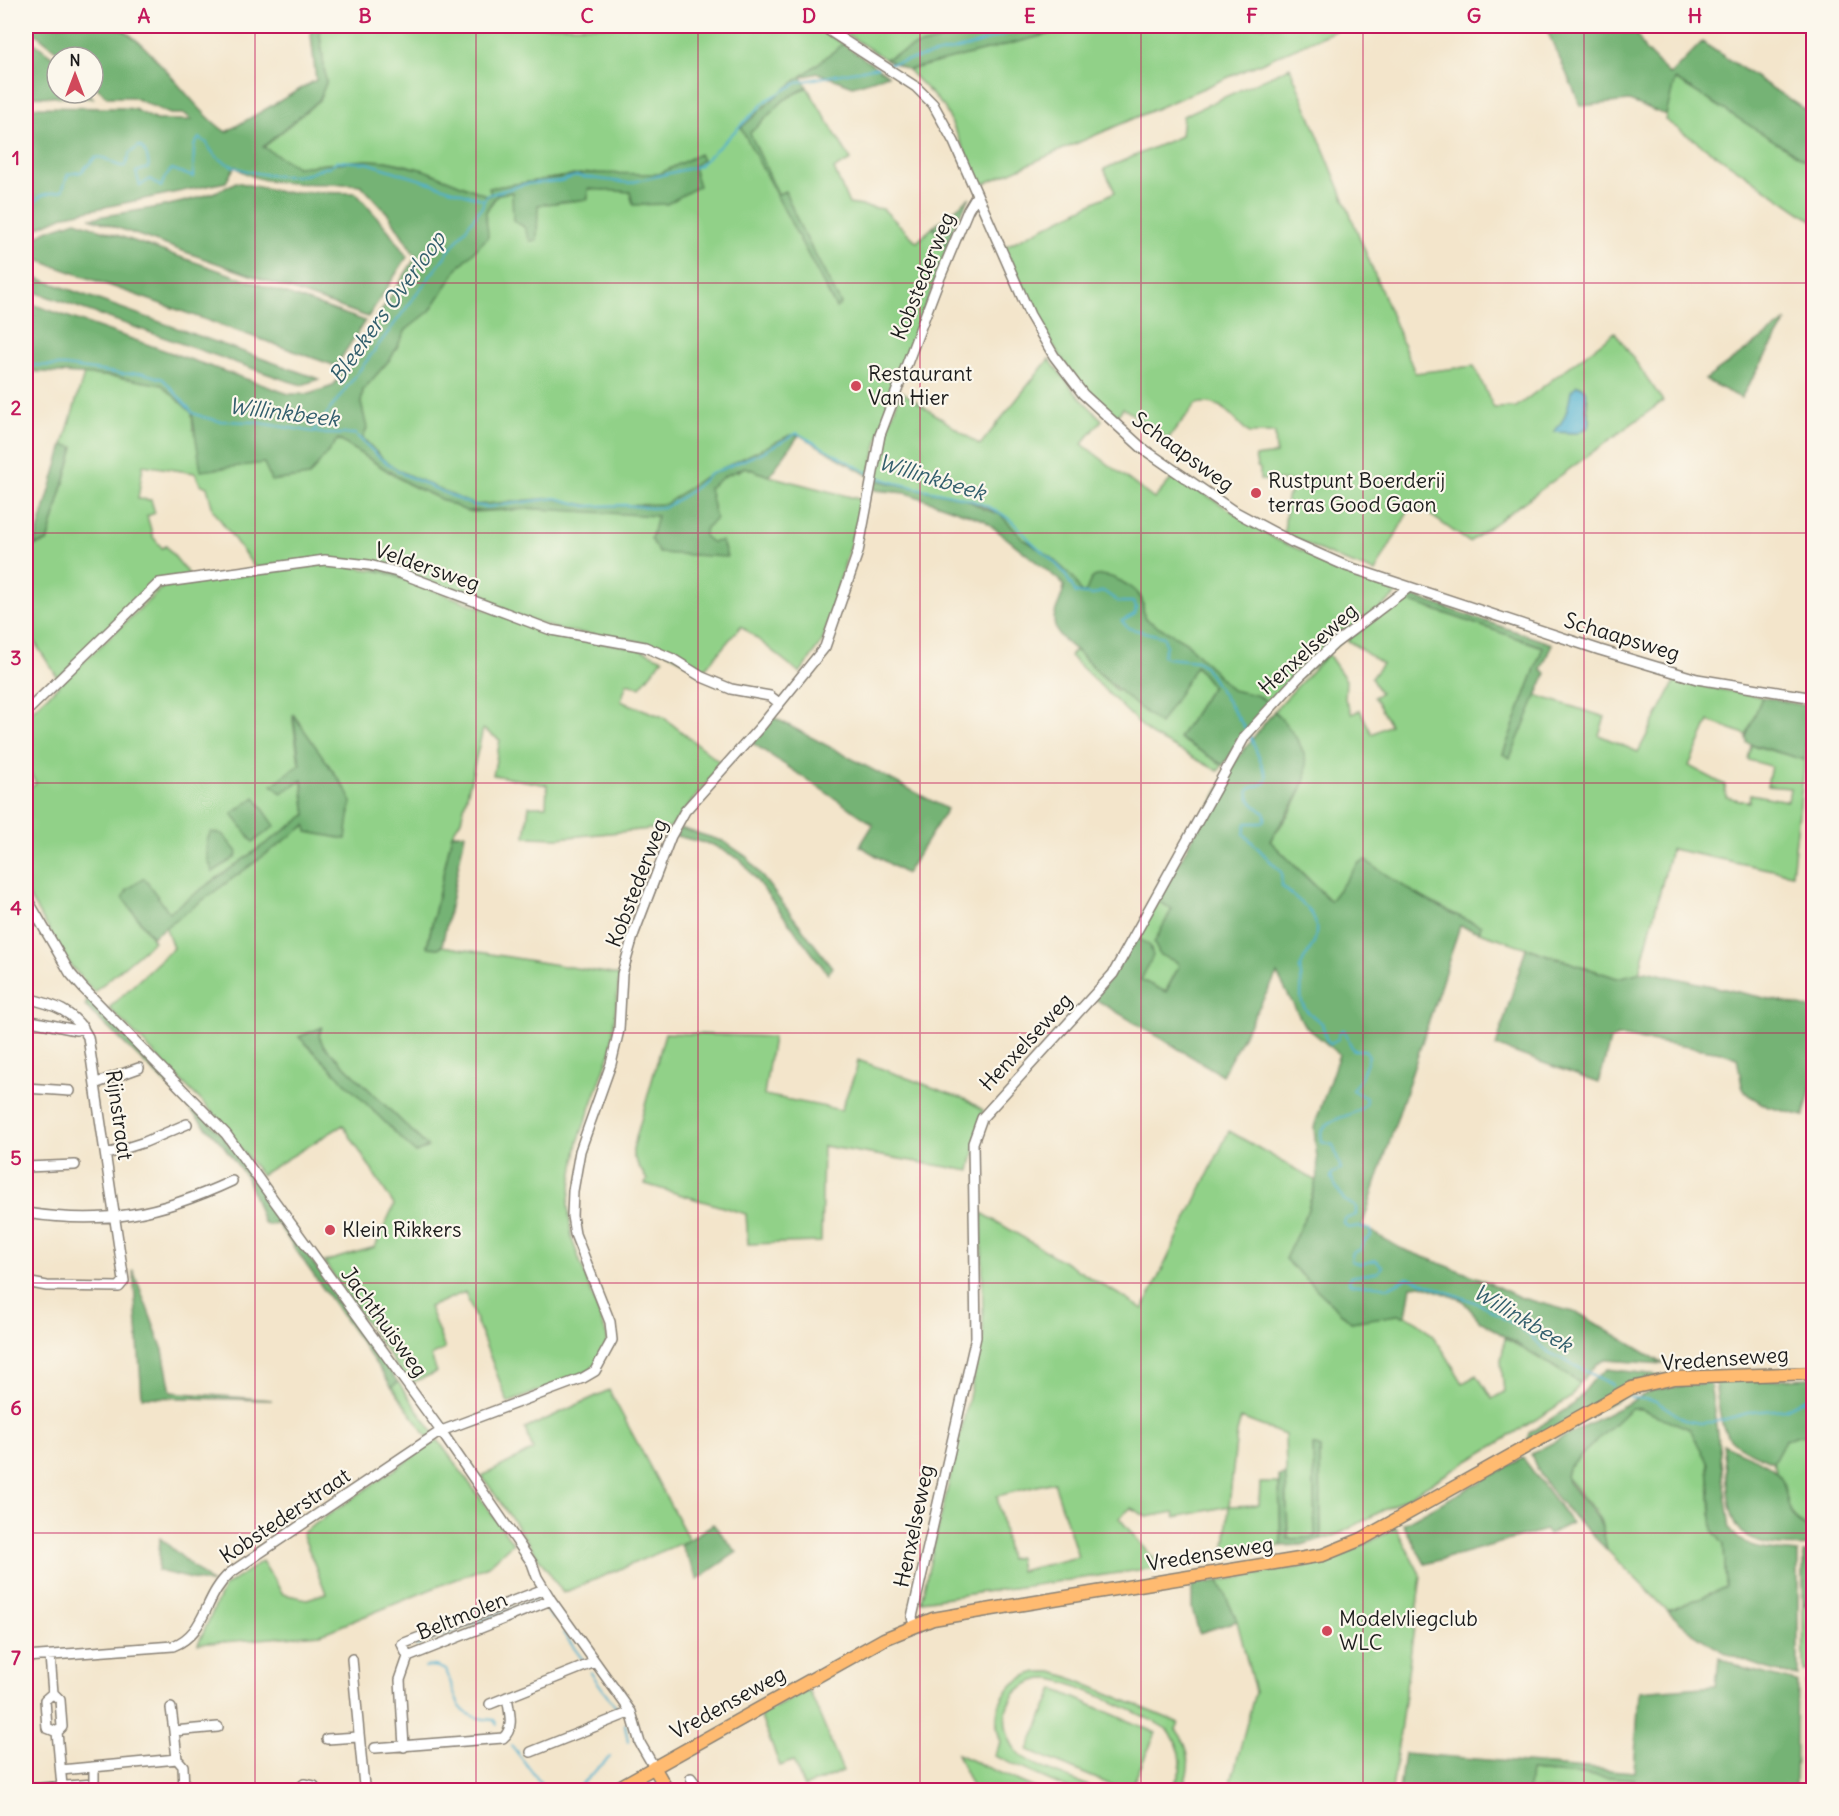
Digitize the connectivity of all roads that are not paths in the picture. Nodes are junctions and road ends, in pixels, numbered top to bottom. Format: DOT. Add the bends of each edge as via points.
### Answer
graph roads {
  1 [pos="822,26"];
  2 [pos="977,195"];
  3 [pos="1408,588"];
  4 [pos="1814,698"];
  5 [pos="780,704"];
  6 [pos="26,712"];
  7 [pos="26,897"];
  8 [pos="26,998"];
  9 [pos="26,1020"];
  10 [pos="83,1027"];
  11 [pos="140,1068"];
  12 [pos="97,1083"];
  13 [pos="26,1088"];
  14 [pos="70,1091"];
  15 [pos="187,1124"];
  16 [pos="107,1154"];
  17 [pos="75,1165"];
  18 [pos="26,1167"];
  19 [pos="232,1181"];
  20 [pos="26,1213"];
  21 [pos="114,1218"];
  22 [pos="26,1282"];
  23 [pos="1814,1373"];
  24 [pos="441,1431"];
  25 [pos="544,1589"];
  26 [pos="551,1600"];
  27 [pos="914,1625"];
  28 [pos="50,1656"];
  29 [pos="26,1657"];
  30 [pos="408,1657"];
  31 [pos="352,1659"];
  32 [pos="595,1662"];
  33 [pos="53,1693"];
  34 [pos="507,1696"];
  35 [pos="490,1704"];
  36 [pos="171,1708"];
  37 [pos="631,1712"];
  38 [pos="218,1727"];
  39 [pos="174,1731"];
  40 [pos="57,1732"];
  41 [pos="358,1737"];
  42 [pos="327,1739"];
  43 [pos="404,1747"];
  44 [pos="375,1748"];
  45 [pos="531,1752"];
  46 [pos="177,1759"];
  47 [pos="654,1767"];
  48 [pos="93,1768"];
  49 [pos="61,1770"];
  50 [pos="691,1778"];
  51 [pos="62,1786"];
  52 [pos="26,1789"];
  53 [pos="184,1791"];
  54 [pos="297,1791"];
  55 [pos="315,1791"];
  56 [pos="360,1791"];
  57 [pos="614,1791"];
  58 [pos="667,1791"];
  59 [pos="700,1791"];
  1 -- 2 [label="street, Schaapsweg" via="916,87 933,104"];
  2 -- 3 [label="street, Schaapsweg" via="1030,315 1054,356 1102,413 1142,448 1232,510 1292,542"];
  2 -- 5 [label="street, Kobstederweg" via="936,288 880,435 858,552 825,647"];
  3 -- 4 [label="street, Schaapsweg" via="1697,679"];
  3 -- 27 [label="street, Henxelseweg" via="1334,644 1249,732 1113,974 982,1118 973,1143 976,1337 930,1533 912,1617"];
  5 -- 6 [label="street, Veldersweg" via="770,696 730,689 702,677 645,646 559,632 397,572 325,560 159,583"];
  5 -- 24 [label="street, Kobstederweg" via="686,811 655,879 622,974 619,1030 580,1150 572,1216 575,1234 610,1322 612,1340 607,1354 595,1371 583,1378"];
  7 -- 24 [label="street, Jachthuisweg" via="82,988 226,1134"];
  8 -- 10 [label="street" via="61,1008"];
  9 -- 10 [label="street" via="76,1030"];
  10 -- 12 [label="street, Rijnstraat"];
  11 -- 12 [label="street"];
  12 -- 16 [label="street, Rijnstraat"];
  13 -- 14 [label="street"];
  15 -- 16 [label="street"];
  16 -- 21 [label="street, Rijnstraat"];
  17 -- 18 [label="street"];
  19 -- 21 [label="street" via="154,1212"];
  20 -- 21 [label="street"];
  21 -- 22 [label="street, Rijnstraat" via="124,1281 119,1287 56,1287"];
  23 -- 27 [label="main road, Vredenseweg" via="1675,1378 1631,1388 1362,1539 1323,1555"];
  24 -- 25 [label="street, Jachthuisweg" via="532,1563"];
  24 -- 28 [label="street, Kobstederstraat" via="230,1573 218,1584 195,1632 186,1641 172,1646"];
  25 -- 26 [label="street, Jachthuisweg"];
  25 -- 30 [label="street, Beltmolen" via="402,1644"];
  26 -- 30 [label="street, Beltmolen"];
  26 -- 32 [label="street, Jachthuisweg"];
  27 -- 47 [label="main road, Vredenseweg"];
  28 -- 29 [label="street, Kobstederstraat"];
  28 -- 33 [label="street"];
  30 -- 43 [label="street" via="400,1680"];
  31 -- 41 [label="street"];
  32 -- 34 [label="street"];
  32 -- 37 [label="street, Jachthuisweg"];
  33 -- 40 [label="street" via="60,1700 62,1727"];
  33 -- 40 [label="street" via="45,1700 47,1728"];
  34 -- 35 [label="street"];
  34 -- 43 [label="street" via="511,1724 503,1738"];
  36 -- 39 [label="street"];
  37 -- 45 [label="street"];
  37 -- 47 [label="street, Jachthuisweg" via="640,1743"];
  38 -- 39 [label="street"];
  39 -- 46 [label="street"];
  40 -- 49 [label="street"];
  41 -- 42 [label="street"];
  41 -- 56 [label="street" via="364,1786"];
  43 -- 44 [label="street"];
  46 -- 48 [label="street"];
  46 -- 53 [label="street" via="183,1766"];
  47 -- 57 [label="main road, Vredenseweg"];
  47 -- 58 [label="main road"];
  48 -- 49 [label="street"];
  48 -- 51 [label="street" via="94,1784"];
  49 -- 51 [label="street"];
  50 -- 59 [label="street"];
  51 -- 52 [label="street"];
  54 -- 55 [label="street" via="304,1784 314,1786"];
}
